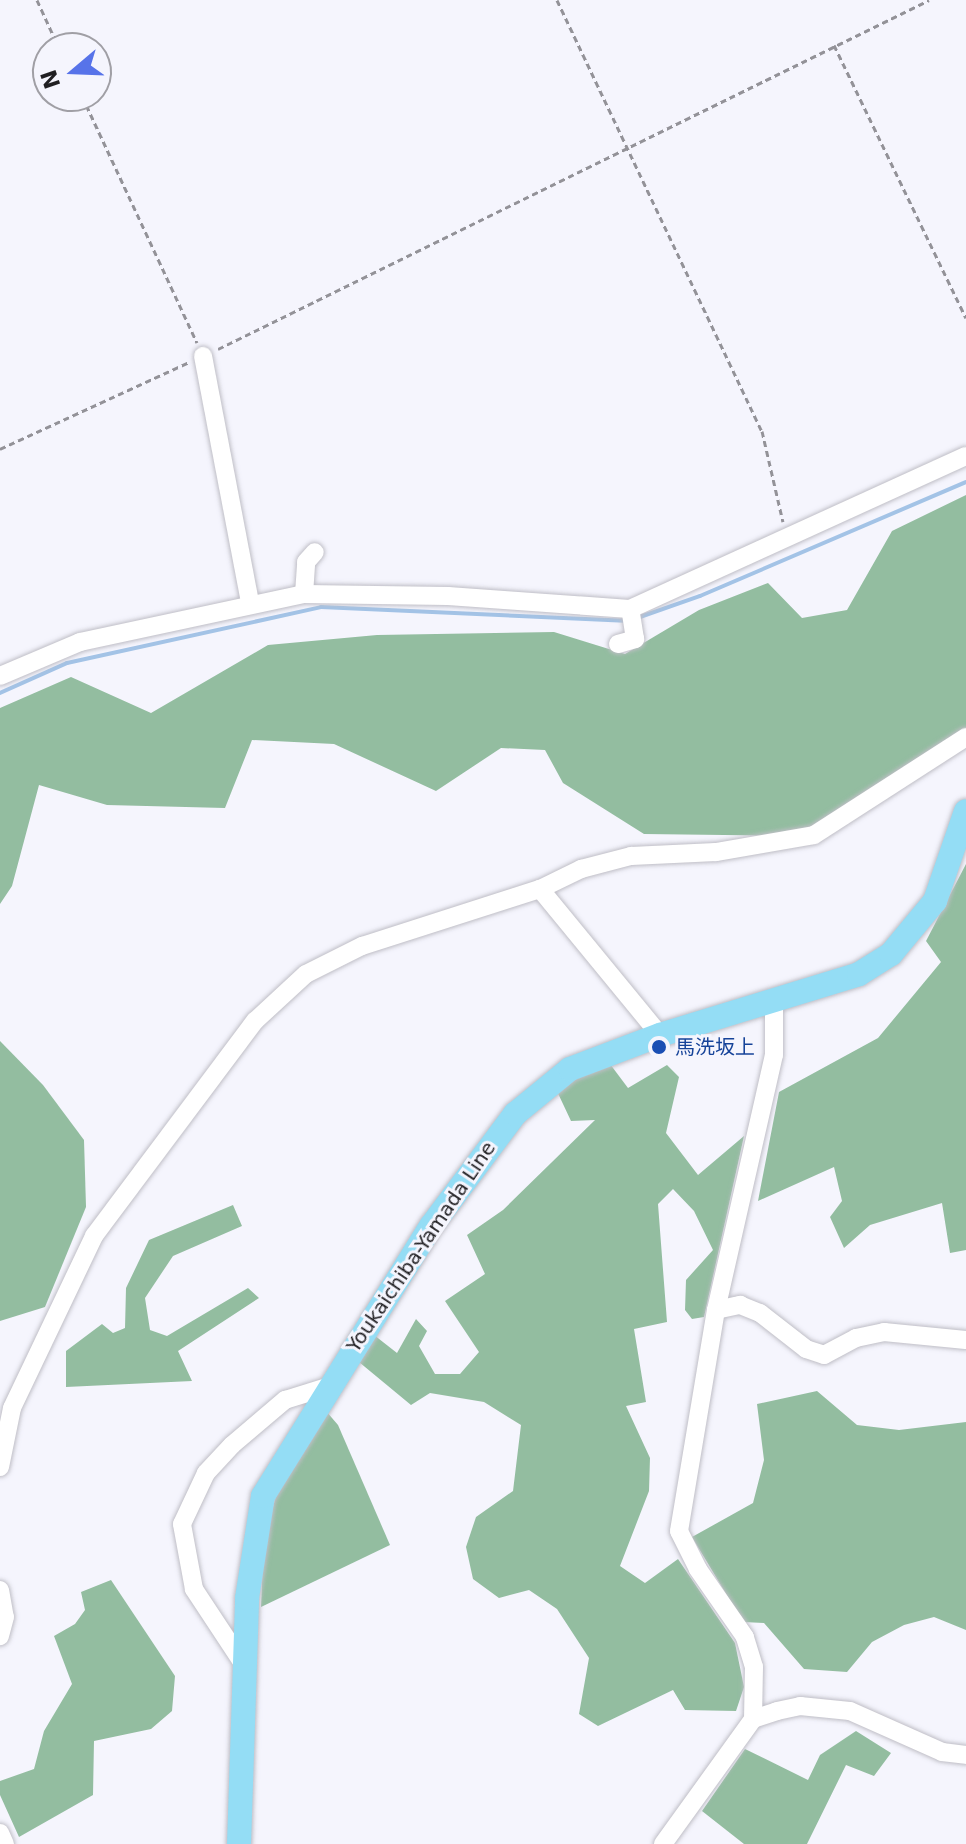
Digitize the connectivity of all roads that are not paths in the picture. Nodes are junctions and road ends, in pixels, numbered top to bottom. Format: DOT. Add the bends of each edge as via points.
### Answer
graph roads {
  1 [pos="203,356"];
  2 [pos="966,456"];
  3 [pos="315,552"];
  4 [pos="304,594"];
  5 [pos="250,603"];
  6 [pos="630,609"];
  7 [pos="618,644"];
  8 [pos="0,676"];
  9 [pos="966,737"];
  10 [pos="966,811"];
  11 [pos="540,889"];
  12 [pos="774,1002"];
  13 [pos="660,1035"];
  14 [pos="716,1310"];
  15 [pos="966,1340"];
  16 [pos="330,1386"];
  17 [pos="6,1409"];
  18 [pos="0,1467"];
  19 [pos="0,1590"];
  20 [pos="0,1636"];
  21 [pos="247,1670"];
  22 [pos="753,1719"];
  23 [pos="966,1755"];
  24 [pos="0,1833"];
  25 [pos="5,1844"];
  26 [pos="239,1844"];
  27 [pos="663,1844"];
  1 -- 5 [label="street"];
  2 -- 6 [label="street"];
  3 -- 4 [label="street" via="306,562"];
  4 -- 5 [label="street"];
  4 -- 6 [label="street" via="448,596"];
  5 -- 8 [label="street" via="80,642"];
  6 -- 7 [label="street" via="635,639"];
  9 -- 11 [label="street" via="814,835 716,852 631,856 581,869"];
  10 -- 12 [label="main road, Youkaichiba-Yamada Line" via="935,901 909,938 859,974"];
  11 -- 13 [label="street"];
  11 -- 17 [label="street" via="362,946 306,974 270,1003 94,1236"];
  12 -- 13 [label="main road, Youkaichiba-Yamada Line"];
  12 -- 14 [label="street" via="774,1055"];
  13 -- 16 [label="main road, Youkaichiba-Yamada Line" via="570,1069 523,1105 432,1225"];
  14 -- 15 [label="street" via="740,1305 760,1313 806,1349 824,1355 856,1338 884,1332"];
  14 -- 22 [label="street" via="679,1531 745,1637 754,1667"];
  16 -- 21 [label="main road, Youkaichiba-Yamada Line" via="263,1496 251,1553"];
  16 -- 21 [label="street" via="285,1400 232,1445 198,1485 182,1524 194,1589"];
  17 -- 18 [label="street"];
  19 -- 20 [label="street" via="5,1617"];
  21 -- 26 [label="main road, Youkaichiba-Yamada Line"];
  22 -- 23 [label="street" via="800,1706 850,1711 942,1752"];
  22 -- 27 [label="street"];
  24 -- 25 [label="street"];
}
